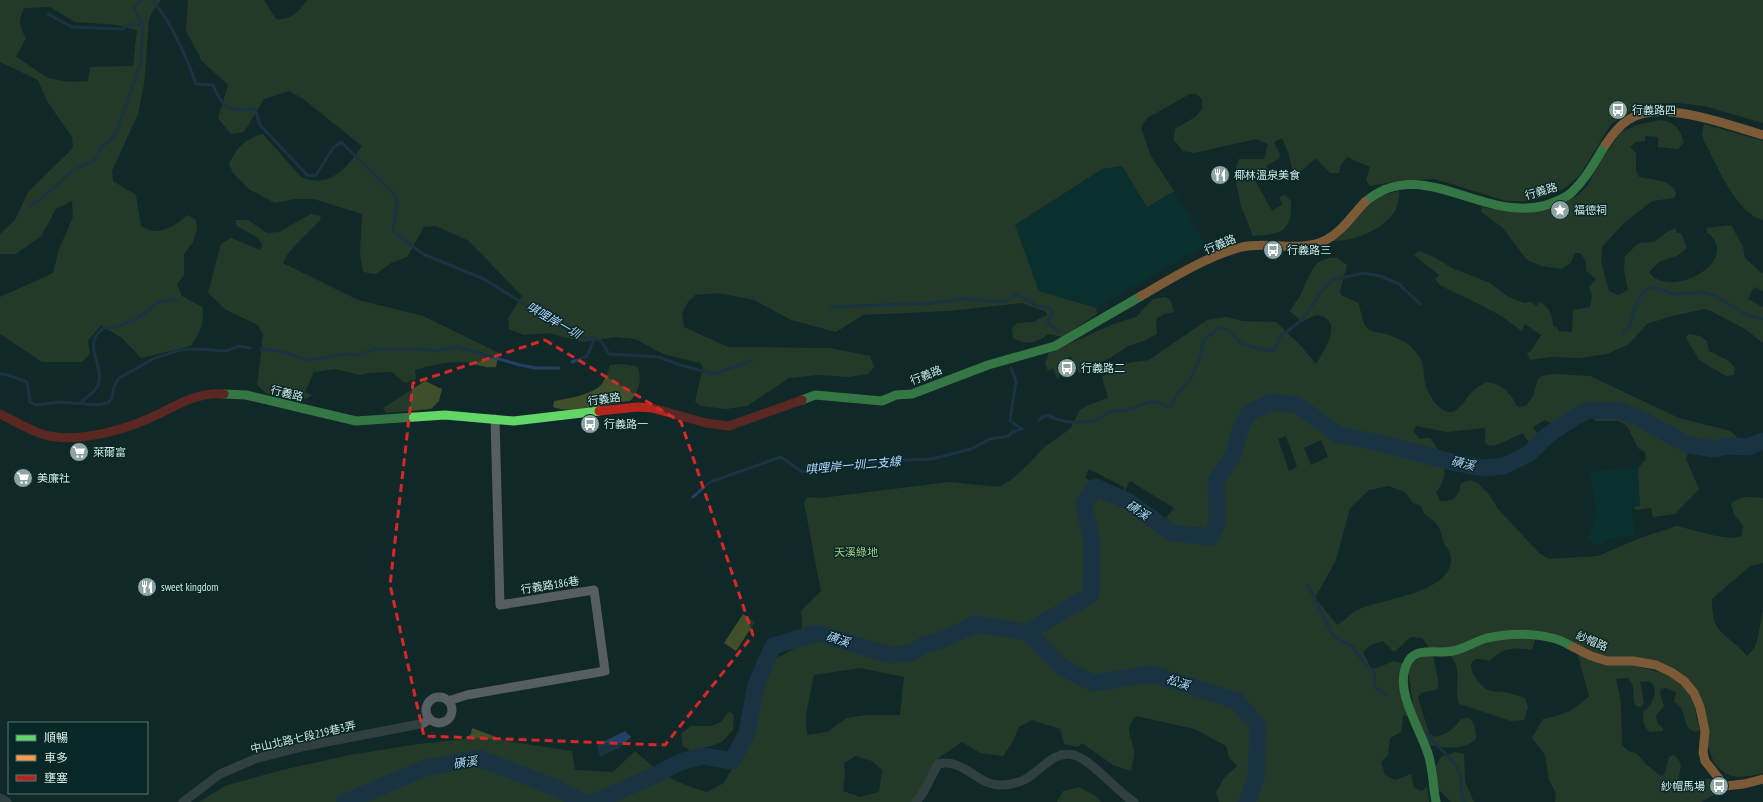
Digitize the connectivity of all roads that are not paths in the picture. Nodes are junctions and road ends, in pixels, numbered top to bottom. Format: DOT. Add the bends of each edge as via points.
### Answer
graph roads {
  1 [pos="1763,135"];
  2 [pos="0,414"];
  3 [pos="495,419"];
  4 [pos="450,705"];
  5 [pos="427,715"];
  6 [pos="1763,779"];
  7 [pos="0,798"];
  8 [pos="7,802"];
  9 [pos="183,802"];
  10 [pos="916,802"];
  11 [pos="1134,802"];
  12 [pos="1436,802"];
  1 -- 3 [label="street, 行義路" via="1676,111 1663,109 1643,113 1619,125 1611,134 1579,186 1571,194 1532,208 1501,207 1420,184 1393,185 1377,191 1337,232 1324,240 1311,244 1242,247 1151,290 1046,350 1015,357 912,394 896,395 882,401 815,395 729,426 638,407 514,421"];
  2 -- 3 [label="street, 行義路" via="42,434 69,438 95,435 127,426 159,414 185,400 210,393 246,395 356,421 445,415"];
  3 -- 4 [label="street, 行義路186巷" via="500,605 594,590 605,671 467,695"];
  4 -- 5 [label="street" via="444,698 436,697 428,702"];
  4 -- 5 [label="street" via="449,718 442,723 433,722"];
  5 -- 9 [label="street, 中山北路七段219巷3弄" via="416,725 306,746 254,759 220,774"];
  6 -- 12 [label="street, 紗帽路" via="1725,786 1710,769 1703,756 1705,739 1701,707 1696,694 1676,674 1654,664 1608,661 1577,650 1561,640 1540,635 1488,638 1453,652 1436,650 1418,653 1410,658 1405,666 1404,680 1409,708 1429,757"];
  7 -- 8 [label="street"];
  10 -- 11 [label="street" via="938,764 945,762 956,765 998,785 1015,783 1027,778 1053,758 1063,754 1074,755 1087,763"];
}
